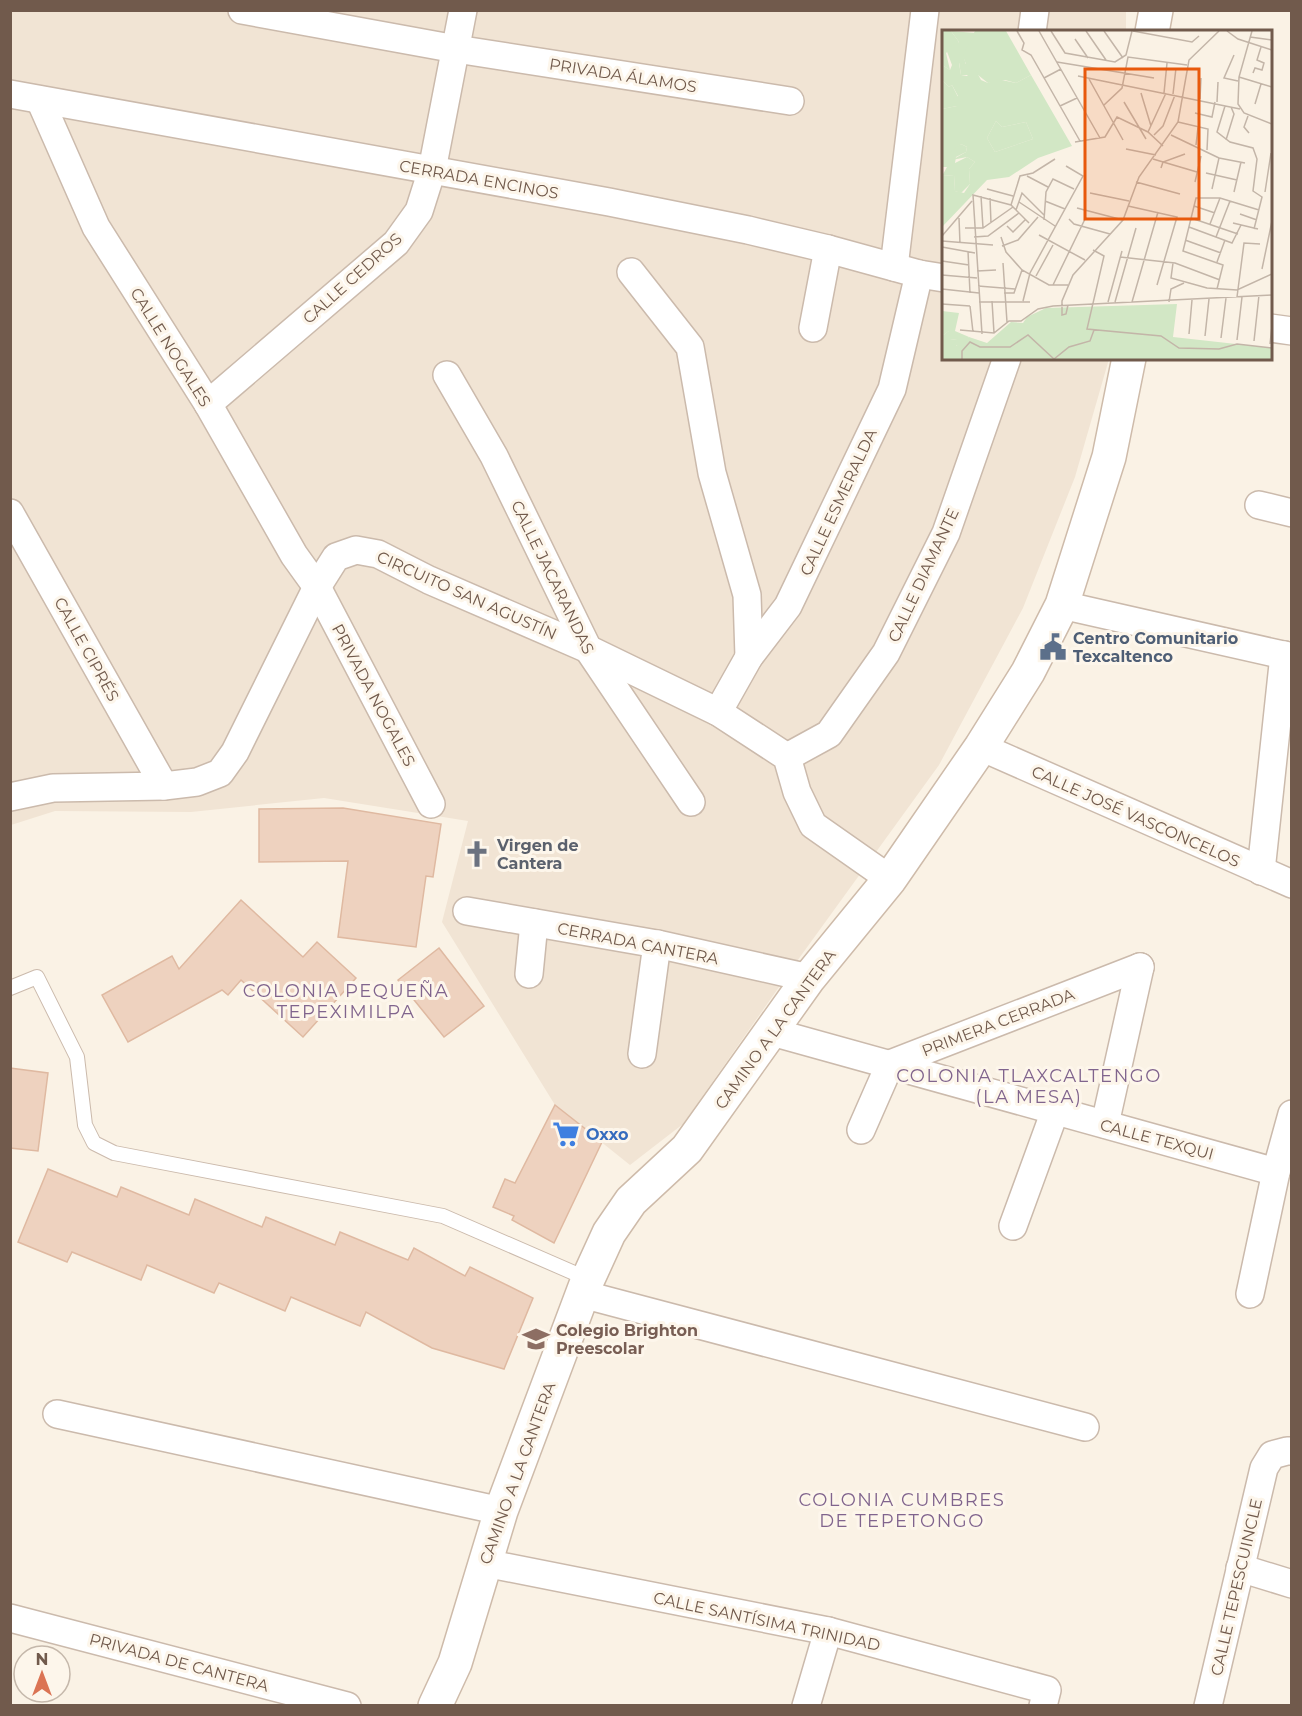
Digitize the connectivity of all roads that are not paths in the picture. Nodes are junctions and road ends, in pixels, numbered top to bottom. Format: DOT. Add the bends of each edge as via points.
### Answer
graph roads {
  1 [pos="242,10"];
  2 [pos="463,10"];
  3 [pos="925,10"];
  4 [pos="1035,10"];
  5 [pos="1156,10"];
  6 [pos="1032,30"];
  7 [pos="1152,30"];
  8 [pos="456,49"];
  9 [pos="10,94"];
  10 [pos="40,100"];
  11 [pos="790,101"];
  12 [pos="432,170"];
  13 [pos="828,249"];
  14 [pos="631,272"];
  15 [pos="919,273"];
  16 [pos="813,328"];
  17 [pos="1272,328"];
  18 [pos="1292,331"];
  19 [pos="1006,360"];
  20 [pos="1129,360"];
  21 [pos="447,375"];
  22 [pos="208,404"];
  23 [pos="1259,505"];
  24 [pos="10,513"];
  25 [pos="1292,513"];
  26 [pos="317,587"];
  27 [pos="1062,605"];
  28 [pos="588,649"];
  29 [pos="1288,656"];
  30 [pos="749,657"];
  31 [pos="718,712"];
  32 [pos="981,747"];
  33 [pos="788,757"];
  34 [pos="164,786"];
  35 [pos="10,797"];
  36 [pos="691,802"];
  37 [pos="431,804"];
  38 [pos="1261,871"];
  39 [pos="890,879"];
  40 [pos="1292,884"];
  41 [pos="467,911"];
  42 [pos="534,923"];
  43 [pos="657,944"];
  44 [pos="529,974"];
  45 [pos="809,978"];
  46 [pos="10,988"];
  47 [pos="772,1032"];
  48 [pos="642,1054"];
  49 [pos="890,1064"];
  50 [pos="1055,1111"];
  51 [pos="1292,1114"];
  52 [pos="1105,1124"];
  53 [pos="861,1130"];
  54 [pos="1276,1172"];
  55 [pos="1013,1226"];
  56 [pos="585,1287"];
  57 [pos="1250,1294"];
  58 [pos="57,1414"];
  59 [pos="1085,1426"];
  60 [pos="1292,1451"];
  61 [pos="501,1511"];
  62 [pos="485,1563"];
  63 [pos="1240,1568"];
  64 [pos="1292,1584"];
  65 [pos="10,1618"];
  66 [pos="828,1631"];
  67 [pos="1045,1698"];
  68 [pos="1215,1703"];
  69 [pos="348,1706"];
  70 [pos="435,1706"];
  71 [pos="806,1706"];
  1 -- 8 [label="street, PRIVADA ÁLAMOS"];
  2 -- 8 [label="street, CALLE CEDROS"];
  3 -- 15 [label="street, CALLE ESMERALDA"];
  4 -- 6 [label="street"];
  5 -- 7 [label="street"];
  8 -- 11 [label="street, PRIVADA ÁLAMOS"];
  8 -- 12 [label="street, CALLE CEDROS"];
  9 -- 10 [label="street, CERRADA ENCINOS"];
  10 -- 12 [label="street, CERRADA ENCINOS"];
  10 -- 22 [label="street, CALLE NOGALES" via="96,227"];
  12 -- 13 [label="street, CERRADA ENCINOS" via="609,202"];
  12 -- 22 [label="street, CALLE CEDROS" via="419,211 396,243"];
  13 -- 15 [label="street, CERRADA ENCINOS"];
  13 -- 16 [label="street"];
  14 -- 30 [label="street" via="690,347 712,473 747,595"];
  15 -- 30 [label="street, CALLE ESMERALDA" via="892,389 788,606"];
  17 -- 18 [label="street"];
  19 -- 33 [label="street, CALLE DIAMANTE" via="946,533 886,653 829,734"];
  20 -- 27 [label="street, CAMINO A LA CANTERA" via="1109,457"];
  21 -- 28 [label="street, CALLE JACARANDAS" via="494,456"];
  22 -- 26 [label="street, CALLE NOGALES" via="294,555"];
  23 -- 25 [label="street"];
  24 -- 34 [label="street, CALLE CIPRÉS"];
  26 -- 28 [label="street, CIRCUITO SAN AGUSTÍN" via="336,557 356,550 378,554"];
  26 -- 34 [label="street, CIRCUITO SAN AGUSTÍN" via="235,752 220,773 197,782"];
  26 -- 37 [label="street, PRIVADA NOGALES"];
  27 -- 29 [label="street"];
  27 -- 32 [label="street, CAMINO A LA CANTERA" via="1028,672"];
  28 -- 31 [label="street, CIRCUITO SAN AGUSTÍN"];
  28 -- 36 [label="street, CALLE JACARANDAS"];
  29 -- 38 [label="street"];
  30 -- 31 [label="street, CALLE ESMERALDA"];
  31 -- 33 [label="street, CIRCUITO SAN AGUSTÍN"];
  32 -- 38 [label="street, CALLE JOSÉ VASCONCELOS"];
  32 -- 39 [label="street, CAMINO A LA CANTERA"];
  33 -- 39 [label="street" via="797,792 813,825"];
  34 -- 35 [label="street, CIRCUITO SAN AGUSTÍN" via="53,788"];
  38 -- 40 [label="street, CALLE JOSÉ VASCONCELOS"];
  39 -- 45 [label="street, CAMINO A LA CANTERA"];
  41 -- 42 [label="street, CERRADA CANTERA"];
  42 -- 43 [label="street, CERRADA CANTERA"];
  42 -- 44 [label="street"];
  43 -- 45 [label="street, CERRADA CANTERA"];
  43 -- 48 [label="street"];
  45 -- 47 [label="street, CAMINO A LA CANTERA"];
  46 -- 56 [label="lane" via="37,977 76,1057 84,1125 94,1143 114,1153 442,1216 547,1261"];
  47 -- 49 [label="street, CALLE TEXQUI"];
  47 -- 56 [label="street, CAMINO A LA CANTERA" via="687,1149 631,1201 609,1233"];
  49 -- 50 [label="street, CALLE TEXQUI"];
  49 -- 52 [label="street, PRIMERA CERRADA" via="1140,967"];
  49 -- 53 [label="street"];
  50 -- 52 [label="street, CALLE TEXQUI"];
  50 -- 55 [label="street"];
  51 -- 54 [label="street"];
  52 -- 54 [label="street, CALLE TEXQUI"];
  54 -- 57 [label="street"];
  56 -- 59 [label="street"];
  56 -- 61 [label="street, CAMINO A LA CANTERA"];
  58 -- 61 [label="street"];
  60 -- 63 [label="street, CALLE TEPESCUINCLE" via="1272,1455 1264,1468"];
  61 -- 62 [label="street, CAMINO A LA CANTERA"];
  62 -- 66 [label="street, CALLE SANTÍSIMA TRINIDAD"];
  62 -- 70 [label="street, CAMINO A LA CANTERA" via="455,1663"];
  63 -- 64 [label="street"];
  63 -- 68 [label="street, CALLE TEPESCUINCLE"];
  65 -- 69 [label="street, PRIVADA DE CANTERA"];
  66 -- 67 [label="street, CALLE SANTÍSIMA TRINIDAD"];
  66 -- 71 [label="street"];
}
